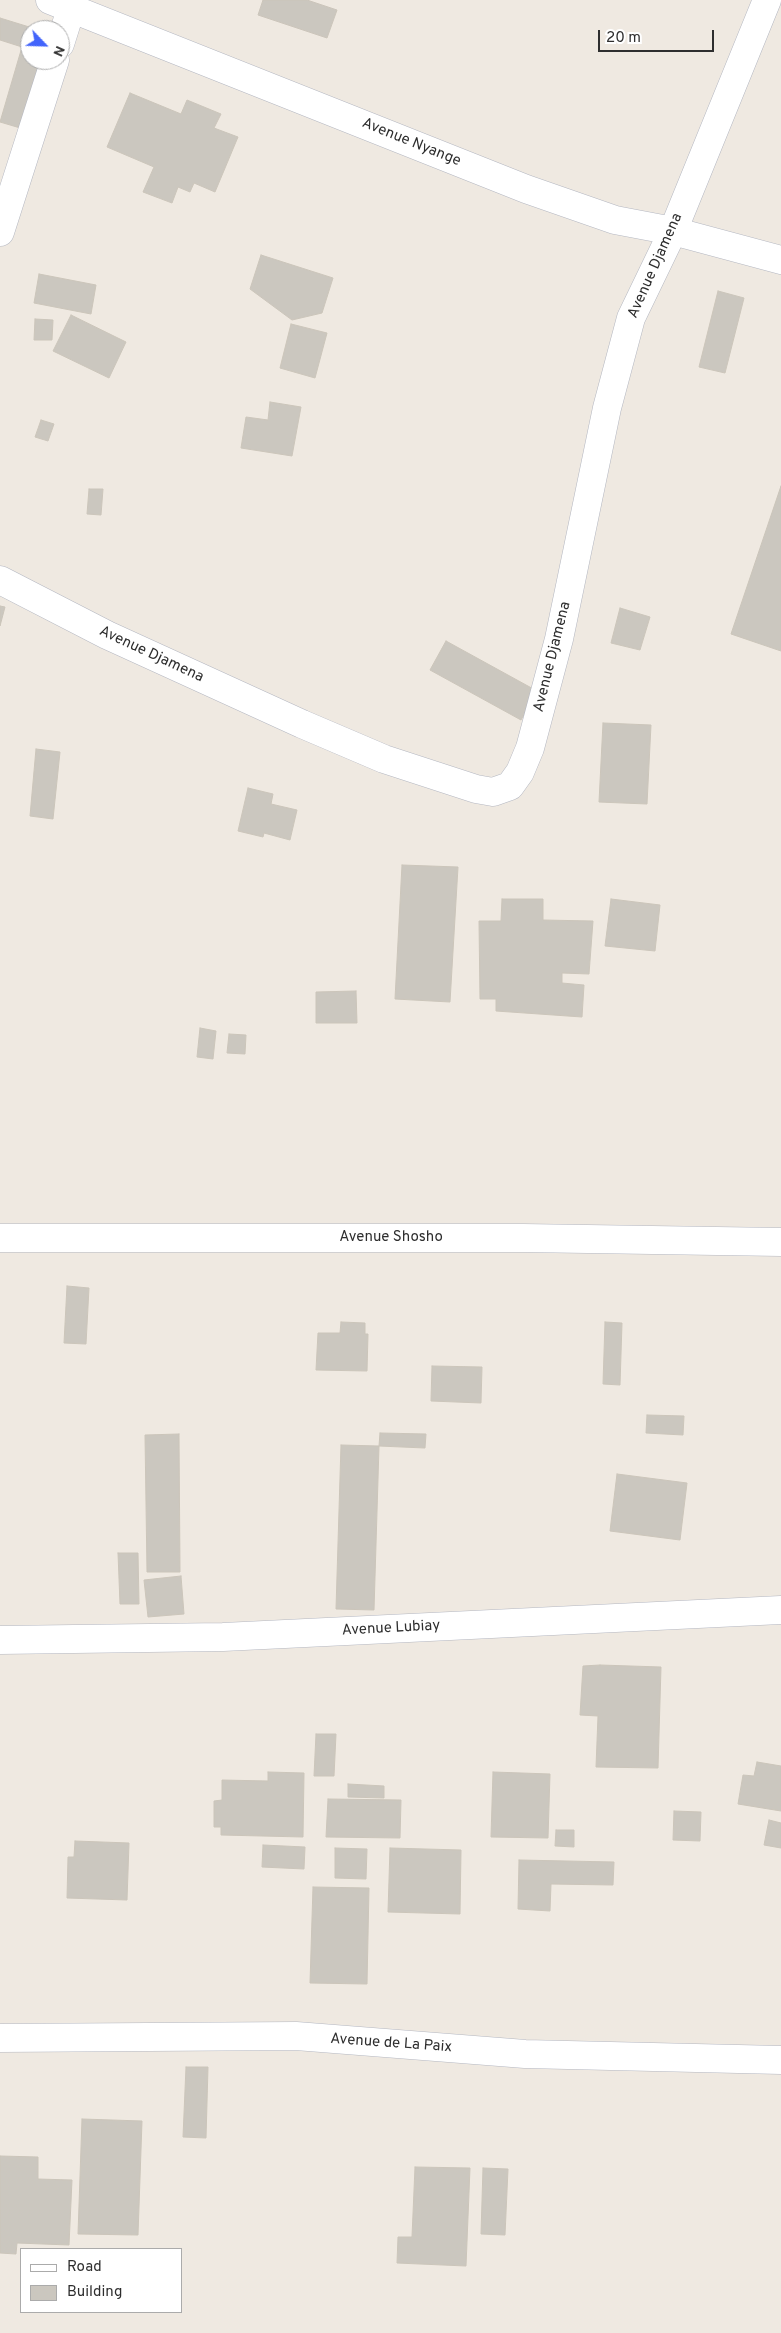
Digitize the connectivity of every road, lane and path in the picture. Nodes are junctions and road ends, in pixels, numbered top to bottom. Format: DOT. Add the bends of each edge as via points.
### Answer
graph roads {
  1 [pos="767,0"];
  2 [pos="61,4"];
  3 [pos="61,20"];
  4 [pos="52,70"];
  5 [pos="673,231"];
  6 [pos="0,232"];
  7 [pos="781,260"];
  8 [pos="0,580"];
  9 [pos="0,1238"];
  10 [pos="781,1242"];
  11 [pos="781,1610"];
  12 [pos="0,1640"];
  13 [pos="0,2038"];
  14 [pos="781,2060"];
  1 -- 5 [label="street, Avenue Djamena"];
  2 -- 3 [label="street"];
  2 -- 5 [label="street, Avenue Nyange" via="526,189 615,220"];
  4 -- 6 [label="street"];
  5 -- 7 [label="street, Avenue Nyange"];
  5 -- 8 [label="street, Avenue Djamena" via="631,318 607,408 559,639 530,748 510,786 493,792 476,789 384,759 116,639"];
  9 -- 10 [label="street, Avenue Shosho" via="523,1238"];
  11 -- 12 [label="street, Avenue Lubiay" via="223,1637"];
  13 -- 14 [label="street, Avenue de La Paix" via="296,2036 525,2054"];
}
